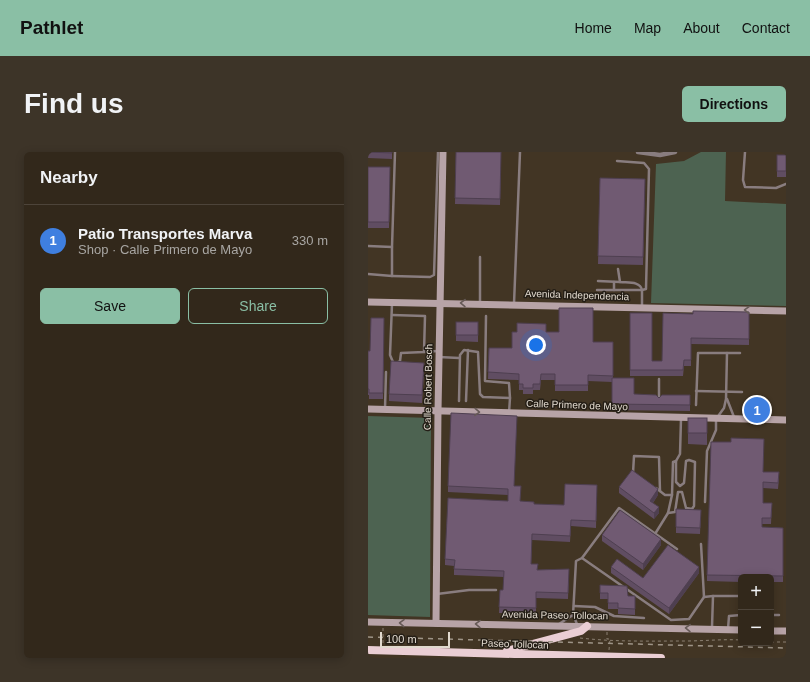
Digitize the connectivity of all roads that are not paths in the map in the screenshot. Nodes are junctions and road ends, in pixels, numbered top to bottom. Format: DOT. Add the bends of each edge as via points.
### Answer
graph roads {
  1 [pos="395,152"];
  2 [pos="438,152"];
  3 [pos="443,152"];
  4 [pos="520,152"];
  5 [pos="638,152"];
  6 [pos="675,152"];
  7 [pos="744,152"];
  8 [pos="650,153"];
  9 [pos="617,161"];
  10 [pos="786,184"];
  11 [pos="368,246"];
  12 [pos="392,247"];
  13 [pos="480,257"];
  14 [pos="618,269"];
  15 [pos="368,274"];
  16 [pos="392,276"];
  17 [pos="598,281"];
  18 [pos="614,282"];
  19 [pos="620,282"];
  20 [pos="597,290"];
  21 [pos="614,290"];
  22 [pos="642,290"];
  23 [pos="368,302"];
  24 [pos="392,302"];
  25 [pos="440,303"];
  26 [pos="480,303"];
  27 [pos="514,304"];
  28 [pos="642,307"];
  29 [pos="786,311"];
  30 [pos="392,315"];
  31 [pos="486,316"];
  32 [pos="468,350"];
  33 [pos="424,352"];
  34 [pos="727,353"];
  35 [pos="740,353"];
  36 [pos="439,354"];
  37 [pos="460,358"];
  38 [pos="386,372"];
  39 [pos="659,379"];
  40 [pos="696,391"];
  41 [pos="726,391"];
  42 [pos="742,392"];
  43 [pos="510,398"];
  44 [pos="726,399"];
  45 [pos="459,401"];
  46 [pos="466,401"];
  47 [pos="659,401"];
  48 [pos="696,405"];
  49 [pos="368,409"];
  50 [pos="385,410"];
  51 [pos="438,411"];
  52 [pos="509,413"];
  53 [pos="681,418"];
  54 [pos="716,419"];
  55 [pos="735,419"];
  56 [pos="786,420"];
  57 [pos="676,461"];
  58 [pos="639,477"];
  59 [pos="653,486"];
  60 [pos="660,491"];
  61 [pos="672,495"];
  62 [pos="705,502"];
  63 [pos="668,513"];
  64 [pos="656,534"];
  65 [pos="701,544"];
  66 [pos="677,549"];
  67 [pos="582,558"];
  68 [pos="496,590"];
  69 [pos="436,594"];
  70 [pos="713,596"];
  71 [pos="738,596"];
  72 [pos="704,597"];
  73 [pos="574,606"];
  74 [pos="574,615"];
  75 [pos="738,615"];
  76 [pos="774,615"];
  77 [pos="779,615"];
  78 [pos="644,618"];
  79 [pos="368,622"];
  80 [pos="436,623"];
  81 [pos="555,625"];
  82 [pos="578,626"];
  83 [pos="587,626"];
  84 [pos="712,629"];
  85 [pos="728,629"];
  86 [pos="738,630"];
  87 [pos="774,631"];
  88 [pos="786,631"];
  89 [pos="368,650"];
  90 [pos="494,654"];
  91 [pos="661,658"];
  1 -- 12 [label="lane"];
  2 -- 16 [label="lane" via="434,275"];
  3 -- 25 [label="main road, Calle Robert Bosch"];
  4 -- 27 [label="lane"];
  5 -- 8 [label="street"];
  6 -- 8 [label="street" via="660,155"];
  7 -- 10 [label="lane" via="745,187 776,188"];
  9 -- 22 [label="lane" via="644,163 649,169 647,286"];
  11 -- 12 [label="lane"];
  12 -- 16 [label="lane"];
  13 -- 26 [label="lane"];
  14 -- 19 [label="lane"];
  15 -- 16 [label="lane"];
  17 -- 18 [label="lane"];
  18 -- 19 [label="lane"];
  18 -- 21 [label="lane"];
  19 -- 22 [label="lane" via="638,284"];
  20 -- 21 [label="lane"];
  21 -- 22 [label="lane"];
  22 -- 28 [label="lane"];
  23 -- 24 [label="main road, Avenida Independencia"];
  24 -- 25 [label="main road, Avenida Independencia"];
  24 -- 30 [label="lane"];
  26 -- 25 [label="main road, Avenida Independencia, one-way"];
  25 -- 36 [label="main road, Calle Robert Bosch"];
  26 -- 27 [label="main road, Avenida Independencia"];
  27 -- 28 [label="main road, Avenida Independencia"];
  29 -- 28 [label="main road, Avenida Independencia, one-way"];
  30 -- 33 [label="lane" via="425,316"];
  30 -- 33 [label="lane" via="391,361 399,362 400,353"];
  31 -- 43 [label="lane" via="484,381 509,383"];
  32 -- 37 [label="lane" via="463,351"];
  32 -- 43 [label="lane" via="478,352 481,396"];
  32 -- 46 [label="lane"];
  33 -- 36 [label="lane"];
  34 -- 35 [label="lane"];
  34 -- 40 [label="lane" via="698,352"];
  34 -- 41 [label="lane"];
  36 -- 37 [label="lane"];
  36 -- 51 [label="main road, Calle Robert Bosch"];
  37 -- 45 [label="lane"];
  38 -- 50 [label="lane"];
  39 -- 47 [label="lane"];
  40 -- 41 [label="lane"];
  40 -- 48 [label="lane"];
  41 -- 42 [label="lane"];
  41 -- 44 [label="lane"];
  43 -- 52 [label="lane"];
  44 -- 54 [label="lane" via="724,408"];
  44 -- 55 [label="lane"];
  49 -- 50 [label="main road, Calle Primero de Mayo"];
  50 -- 51 [label="main road, Calle Primero de Mayo"];
  51 -- 52 [label="main road, Calle Primero de Mayo, one-way"];
  51 -- 69 [label="main road, Calle Robert Bosch"];
  52 -- 53 [label="main road, Calle Primero de Mayo" via="659,414"];
  53 -- 54 [label="main road, Calle Primero de Mayo"];
  53 -- 57 [label="lane" via="680,454"];
  54 -- 55 [label="main road, Calle Primero de Mayo"];
  54 -- 62 [label="lane" via="716,430 707,451"];
  55 -- 56 [label="main road, Calle Primero de Mayo"];
  57 -- 61 [label="lane" via="672,465"];
  57 -- 63 [label="lane" via="676,482 680,486 684,483 686,461 692,460 696,464 695,503 692,509 686,509 683,493 678,492 675,512"];
  58 -- 60 [label="lane" via="633,472 633,456 660,457"];
  59 -- 60 [label="lane"];
  60 -- 61 [label="lane"];
  61 -- 63 [label="lane"];
  63 -- 64 [label="lane"];
  64 -- 66 [label="lane"];
  64 -- 67 [label="lane" via="619,508"];
  65 -- 72 [label="lane"];
  67 -- 72 [label="lane" via="671,620 683,621 692,618"];
  67 -- 73 [label="lane" via="576,563"];
  68 -- 69 [label="lane"];
  69 -- 80 [label="main road, Calle Robert Bosch"];
  70 -- 71 [label="lane"];
  70 -- 72 [label="lane"];
  70 -- 84 [label="lane"];
  73 -- 74 [label="lane"];
  73 -- 78 [label="lane" via="595,607 612,616"];
  74 -- 81 [label="lane"];
  74 -- 82 [label="lane"];
  75 -- 85 [label="lane" via="729,616"];
  76 -- 77 [label="lane"];
  80 -- 79 [label="main road, Avenida Paseo Tollocan, one-way"];
  81 -- 80 [label="main road, Avenida Paseo Tollocan, one-way"];
  81 -- 82 [label="main road, Avenida Paseo Tollocan"];
  82 -- 83 [label="main road, Avenida Paseo Tollocan"];
  84 -- 83 [label="main road, Avenida Paseo Tollocan, one-way"];
  83 -- 90 [label="highway" via="581,631"];
  84 -- 85 [label="main road, Avenida Paseo Tollocan"];
  85 -- 86 [label="main road, Avenida Paseo Tollocan"];
  87 -- 88 [label="main road"];
  89 -- 90 [label="highway, Paseo Tollocan"];
  90 -- 91 [label="highway, Paseo Tollocan"];
}
